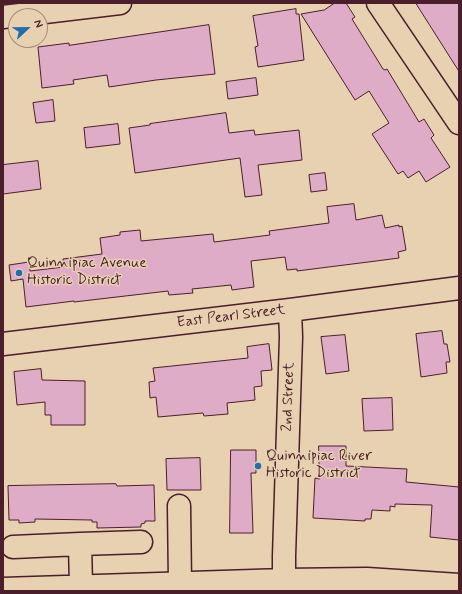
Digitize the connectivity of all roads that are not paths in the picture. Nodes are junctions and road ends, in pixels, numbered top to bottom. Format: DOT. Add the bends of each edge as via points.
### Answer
graph roads {
  1 [pos="120,3"];
  2 [pos="378,3"];
  3 [pos="3,17"];
  4 [pos="459,123"];
  5 [pos="459,288"];
  6 [pos="290,310"];
  7 [pos="3,344"];
  8 [pos="179,506"];
  9 [pos="141,542"];
  10 [pos="80,544"];
  11 [pos="13,547"];
  12 [pos="284,580"];
  13 [pos="180,583"];
  14 [pos="459,585"];
  15 [pos="81,586"];
  16 [pos="3,589"];
  1 -- 3 [label="street"];
  2 -- 4 [label="street"];
  5 -- 6 [label="street, East Pearl Street"];
  6 -- 7 [label="street, East Pearl Street"];
  6 -- 12 [label="street, 2nd Street"];
  8 -- 13 [label="street"];
  9 -- 10 [label="street"];
  10 -- 11 [label="street"];
  10 -- 15 [label="street"];
  12 -- 13 [label="street"];
  12 -- 14 [label="street" via="367,579"];
  13 -- 15 [label="street"];
  15 -- 16 [label="street"];
}
